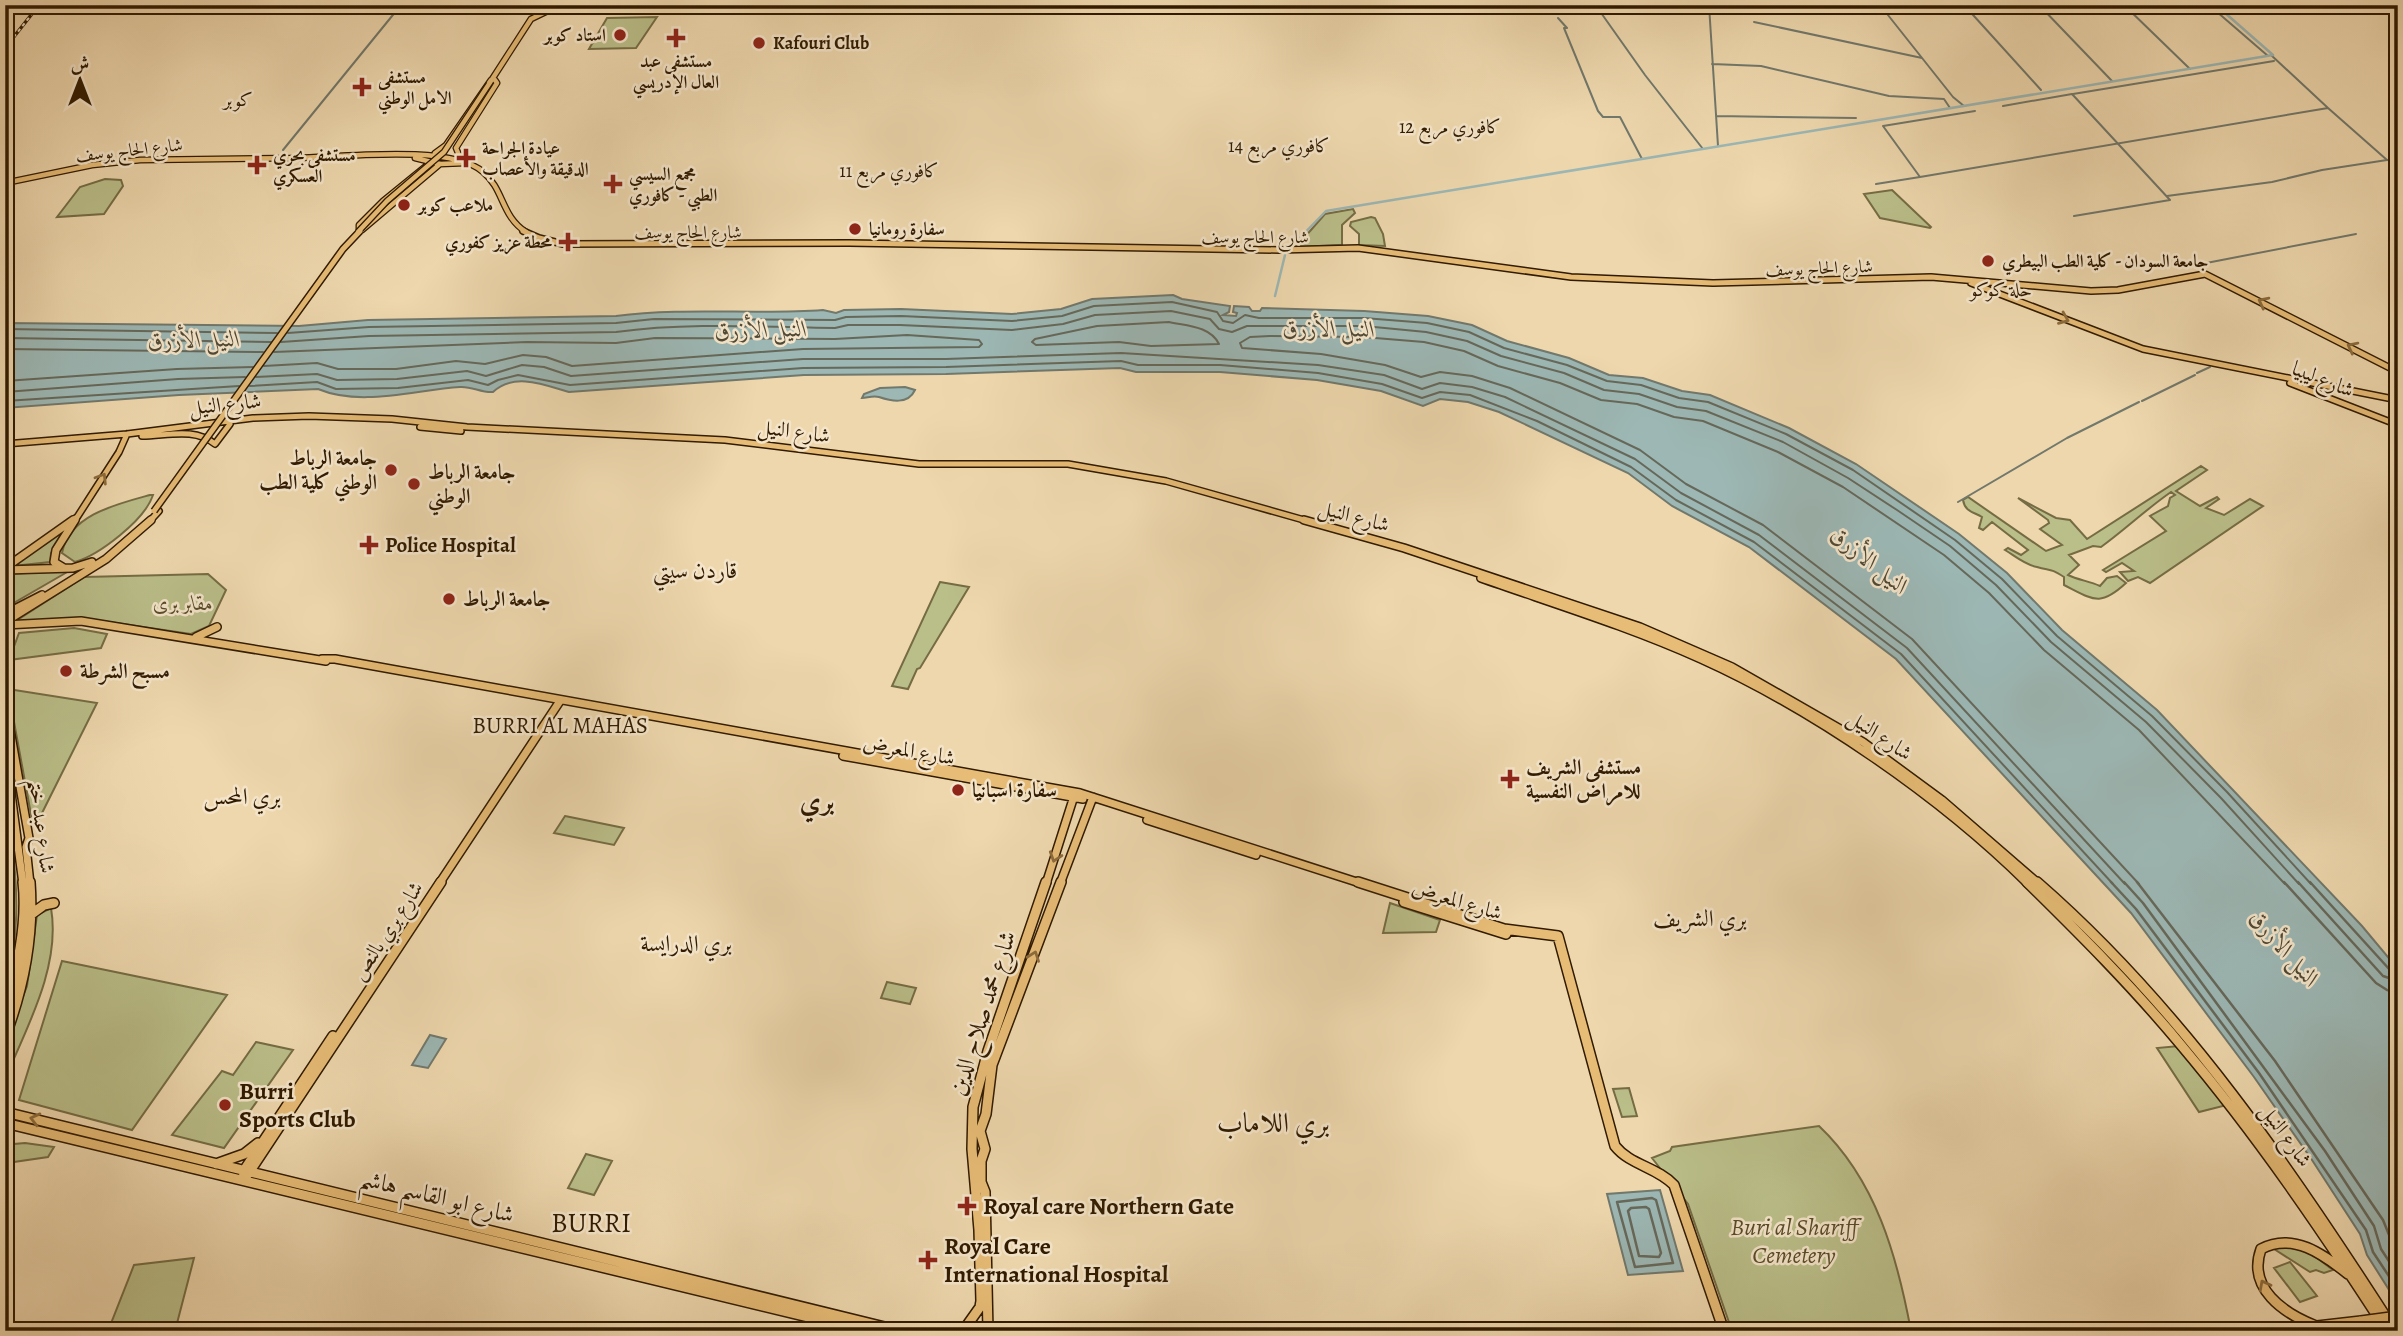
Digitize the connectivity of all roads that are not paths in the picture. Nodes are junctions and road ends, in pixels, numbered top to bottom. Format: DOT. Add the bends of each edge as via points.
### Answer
graph roads {
  1 [pos="34,5"];
  2 [pos="562,5"];
  3 [pos="13,7"];
  4 [pos="5,15"];
  5 [pos="492,82"];
  6 [pos="430,155"];
  7 [pos="298,158"];
  8 [pos="385,158"];
  9 [pos="444,160"];
  10 [pos="462,161"];
  11 [pos="429,162"];
  12 [pos="451,164"];
  13 [pos="423,166"];
  14 [pos="429,174"];
  15 [pos="5,183"];
  16 [pos="361,230"];
  17 [pos="1921,278"];
  18 [pos="1997,283"];
  19 [pos="2004,295"];
  20 [pos="2398,372"];
  21 [pos="2276,377"];
  22 [pos="2398,400"];
  23 [pos="230,424"];
  24 [pos="2398,425"];
  25 [pos="127,436"];
  26 [pos="142,436"];
  27 [pos="5,446"];
  28 [pos="156,511"];
  29 [pos="78,517"];
  30 [pos="1363,539"];
  31 [pos="92,562"];
  32 [pos="64,568"];
  33 [pos="5,569"];
  34 [pos="5,614"];
  35 [pos="5,625"];
  36 [pos="189,638"];
  37 [pos="228,644"];
  38 [pos="5,701"];
  39 [pos="557,702"];
  40 [pos="5,748"];
  41 [pos="1074,795"];
  42 [pos="1092,799"];
  43 [pos="1067,821"];
  44 [pos="1083,823"];
  45 [pos="2023,873"];
  46 [pos="54,903"];
  47 [pos="33,914"];
  48 [pos="1046,924"];
  49 [pos="1032,926"];
  50 [pos="5,1013"];
  51 [pos="5,1037"];
  52 [pos="5,1112"];
  53 [pos="5,1123"];
  54 [pos="266,1136"];
  55 [pos="216,1164"];
  56 [pos="244,1175"];
  57 [pos="2355,1280"];
  58 [pos="2398,1316"];
  59 [pos="2398,1323"];
  60 [pos="2363,1324"];
  61 [pos="2316,1326"];
  62 [pos="866,1331"];
  63 [pos="901,1331"];
  64 [pos="963,1331"];
  65 [pos="988,1331"];
  66 [pos="1724,1331"];
  67 [pos="2272,1331"];
  68 [pos="2345,1331"];
  69 [pos="2387,1331"];
  70 [pos="2395,1331"];
  1 -- 3 [label="main road"];
  2 -- 5 [label="main road" via="531,19"];
  3 -- 4 [label="main road"];
  5 -- 6 [label="main road" via="446,145"];
  5 -- 10 [label="main road" via="496,84 456,148"];
  5 -- 16 [label="main road, bridge" via="447,148"];
  6 -- 7 [label="main road, شارع الحاج يوسف"];
  6 -- 9 [label="main road, شارع الحاج يوسف"];
  7 -- 8 [label="main road, شارع الحاج يوسف"];
  7 -- 15 [label="main road, شارع الحاج يوسف" via="136,160"];
  8 -- 11 [label="main road, شارع الحاج يوسف"];
  8 -- 13 [label="main road" via="418,161"];
  9 -- 10 [label="main road"];
  9 -- 11 [label="main road"];
  9 -- 12 [label="main road, شارع الحاج يوسف"];
  9 -- 14 [label="main road"];
  10 -- 12 [label="main road, شارع الحاج يوسف"];
  10 -- 17 [label="main road, شارع الحاج يوسف" via="482,169 506,213 529,235 554,243 1361,251 1563,278 1701,285"];
  11 -- 13 [label="main road"];
  12 -- 14 [label="main road"];
  13 -- 16 [label="main road" via="375,208"];
  14 -- 16 [label="main road"];
  16 -- 28 [label="main road, bridge"];
  17 -- 18 [label="main road"];
  17 -- 19 [label="main road" via="1965,281"];
  18 -- 19 [label="main road" via="1987,285"];
  20 -- 18 [label="main road, one-way" via="2210,275 2100,291"];
  19 -- 21 [label="main road, one-way" via="2137,347"];
  21 -- 22 [label="main road"];
  21 -- 24 [label="main road, شارع ليبيا"];
  23 -- 26 [label="main road, شارع النيل"];
  23 -- 26 [label="main road" via="215,444 195,435"];
  23 -- 30 [label="main road, شارع النيل" via="291,420 386,423 440,430 716,444 912,468 1067,468 1162,484"];
  25 -- 26 [label="main road, شارع النيل"];
  25 -- 27 [label="main road, شارع النيل"];
  29 -- 25 [label="main road, one-way"];
  25 -- 30 [label="main road, شارع النيل" via="253,418 373,418 725,440 919,464 1054,463 1157,479"];
  28 -- 31 [label="main road"];
  28 -- 35 [label="main road" via="140,532 110,555"];
  29 -- 32 [label="main road" via="54,555 56,565"];
  29 -- 33 [label="main road"];
  30 -- 45 [label="main road, شارع النيل" via="1622,627 1683,651 1781,700 1865,748"];
  31 -- 32 [label="main road"];
  31 -- 34 [label="main road"];
  32 -- 33 [label="main road"];
  35 -- 36 [label="main road, شارع المعرض" via="81,621"];
  36 -- 37 [label="main road, شارع المعرض"];
  36 -- 37 [label="main road" via="217,627 215,637"];
  37 -- 39 [label="main road, شارع المعرض"];
  38 -- 47 [label="main road, شارع عبد ختم" via="29,838"];
  39 -- 41 [label="main road, شارع المعرض"];
  39 -- 54 [label="main road, شارع بري بالنص"];
  39 -- 56 [label="main road, شارع بري بالنص"];
  40 -- 50 [label="main road, شارع عبد ختم" via="25,900 19,960"];
  41 -- 42 [label="main road, شارع المعرض"];
  41 -- 43 [label="main road, شارع محمد صلاح الدين"];
  42 -- 44 [label="main road, شارع محمد صلاح الدين"];
  42 -- 66 [label="main road, شارع المعرض" via="1494,931 1559,938 1618,1150 1668,1177 1678,1193"];
  43 -- 44 [label="main road"];
  43 -- 49 [label="main road, شارع محمد صلاح الدين, one-way"];
  44 -- 48 [label="main road, شارع محمد صلاح الدين"];
  45 -- 57 [label="main road, شارع النيل" via="2185,1046 2278,1166"];
  45 -- 70 [label="main road, شارع النيل" via="2114,957 2223,1080 2297,1178"];
  46 -- 47 [label="main road"];
  47 -- 51 [label="main road, شارع عبد ختم" via="26,967"];
  48 -- 49 [label="main road"];
  65 -- 48 [label="main road, شارع محمد صلاح الدين, one-way" via="985,1192 981,1182 985,1149 980,1131 996,1054"];
  49 -- 64 [label="main road, شارع محمد صلاح الدين" via="973,1107 981,1301"];
  55 -- 52 [label="main road, شارع ابو القاسم هاشم, one-way"];
  53 -- 56 [label="main road, شارع ابو القاسم هاشم"];
  54 -- 55 [label="main road" via="244,1154"];
  54 -- 56 [label="main road, شارع بري بالنص"];
  55 -- 56 [label="main road, شارع ابو القاسم هاشم"];
  56 -- 62 [label="main road, شارع ابو القاسم هاشم"];
  56 -- 63 [label="main road, شارع ابو القاسم هاشم"];
  61 -- 57 [label="main road, one-way" via="2288,1314 2268,1294 2257,1273 2261,1248 2276,1241 2299,1245 2322,1255"];
  57 -- 69 [label="main road, شارع النيل"];
  58 -- 60 [label="main road, bridge"];
  59 -- 60 [label="main road, bridge"];
  60 -- 61 [label="main road"];
  60 -- 68 [label="main road"];
  61 -- 67 [label="main road"];
}
